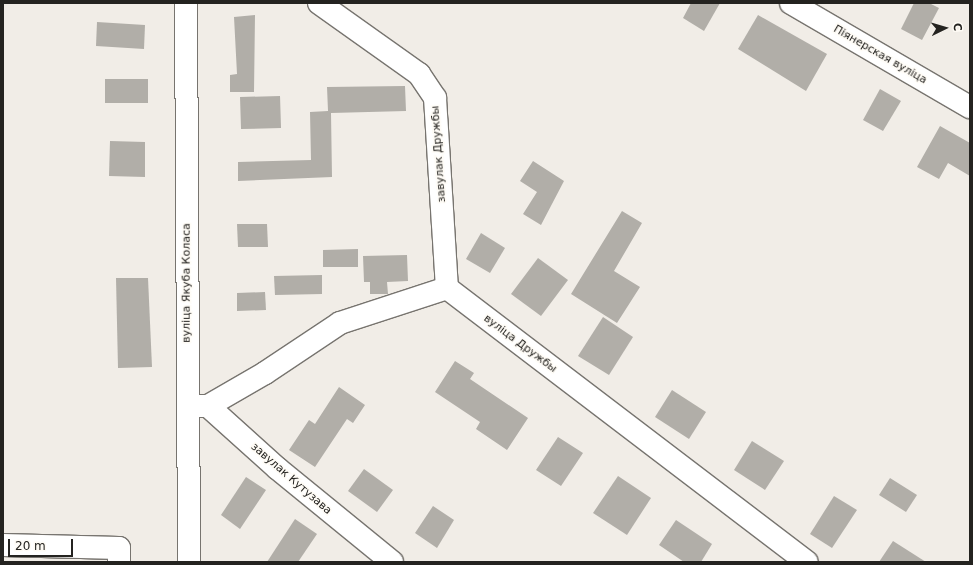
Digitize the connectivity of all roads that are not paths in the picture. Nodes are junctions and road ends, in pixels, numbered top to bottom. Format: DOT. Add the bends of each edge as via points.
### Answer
graph roads {
  1 [pos="186,3"];
  2 [pos="319,3"];
  3 [pos="791,3"];
  4 [pos="970,107"];
  5 [pos="448,288"];
  6 [pos="198,406"];
  7 [pos="3,545"];
  8 [pos="119,562"];
  9 [pos="189,562"];
  10 [pos="392,562"];
  11 [pos="807,562"];
  1 -- 6 [label="street, вуліца Якуба Коласа"];
  2 -- 5 [label="street, завулак Дружбы" via="419,74 435,98"];
  3 -- 4 [label="street, Піянерская вуліца"];
  5 -- 6 [label="street" via="340,323 265,373"];
  5 -- 11 [label="street, вуліца Дружбы"];
  6 -- 9 [label="street, вуліца Якуба Коласа"];
  6 -- 10 [label="street, завулак Кутузава"];
  7 -- 8 [label="street" via="119,548"];
}
